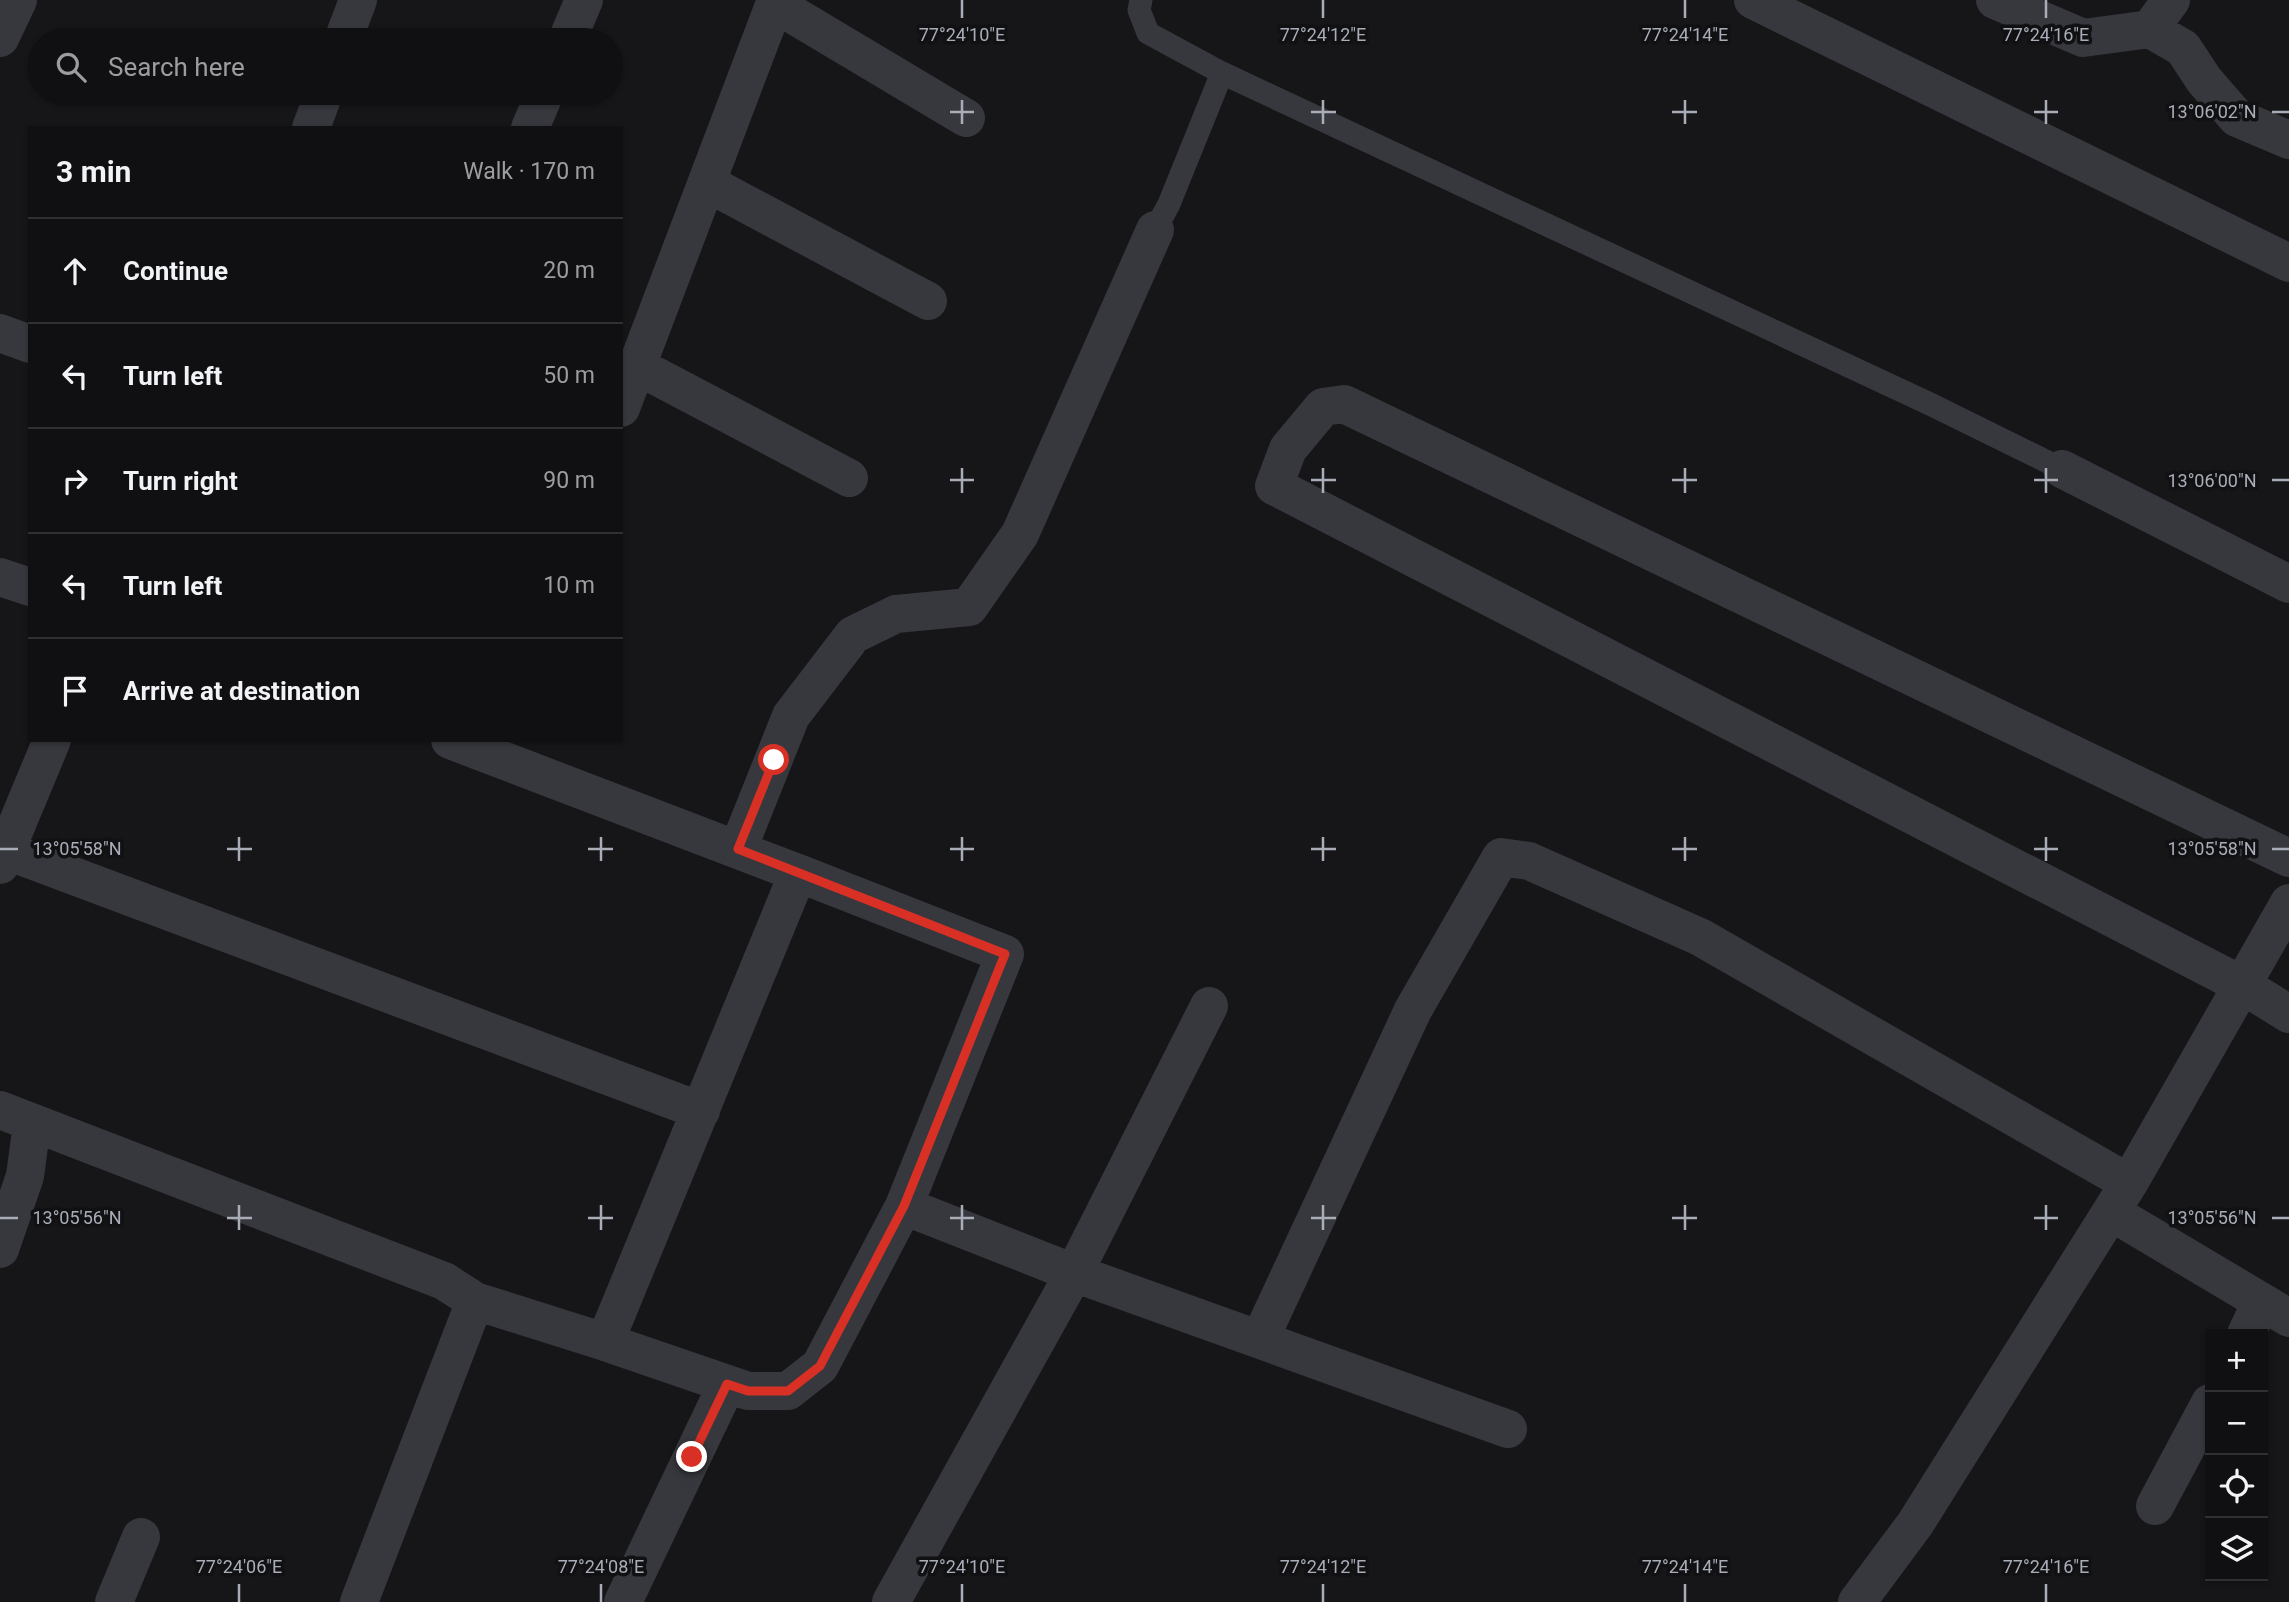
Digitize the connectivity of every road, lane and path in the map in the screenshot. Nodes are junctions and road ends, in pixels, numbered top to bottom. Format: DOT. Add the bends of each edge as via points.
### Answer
graph roads {
  1 [pos="18,0"];
  2 [pos="358,0"];
  3 [pos="584,0"];
  4 [pos="1141,0"];
  5 [pos="1753,0"];
  6 [pos="1996,0"];
  7 [pos="775,2"];
  8 [pos="2160,15"];
  9 [pos="348,28"];
  10 [pos="572,28"];
  11 [pos="0,38"];
  12 [pos="1222,73"];
  13 [pos="320,105"];
  14 [pos="540,105"];
  15 [pos="966,118"];
  16 [pos="312,126"];
  17 [pos="531,126"];
  18 [pos="2289,140"];
  19 [pos="707,183"];
  20 [pos="1155,230"];
  21 [pos="2289,262"];
  22 [pos="928,301"];
  23 [pos="0,333"];
  24 [pos="28,343"];
  25 [pos="637,366"];
  26 [pos="623,403"];
  27 [pos="2063,468"];
  28 [pos="849,478"];
  29 [pos="0,577"];
  30 [pos="2289,584"];
  31 [pos="28,586"];
  32 [pos="51,742"];
  33 [pos="455,742"];
  34 [pos="738,849"];
  35 [pos="3,858"];
  36 [pos="2289,858"];
  37 [pos="798,873"];
  38 [pos="2289,903"];
  39 [pos="2242,985"];
  40 [pos="1209,1006"];
  41 [pos="2289,1014"];
  42 [pos="701,1111"];
  43 [pos="16,1117"];
  44 [pos="2120,1198"];
  45 [pos="904,1206"];
  46 [pos="0,1249"];
  47 [pos="1074,1273"];
  48 [pos="475,1301"];
  49 [pos="2265,1318"];
  50 [pos="1260,1339"];
  51 [pos="605,1342"];
  52 [pos="727,1384"];
  53 [pos="2205,1412"];
  54 [pos="1508,1429"];
  55 [pos="2155,1506"];
  56 [pos="141,1537"];
  57 [pos="114,1602"];
  58 [pos="359,1602"];
  59 [pos="623,1602"];
  60 [pos="891,1602"];
  61 [pos="1857,1602"];
  1 -- 11 [label="street"];
  2 -- 9 [label="street"];
  3 -- 10 [label="street"];
  4 -- 12 [label="lane" via="1139,10 1148,33"];
  5 -- 21 [label="street"];
  6 -- 8 [label="street" via="2083,38"];
  7 -- 15 [label="street"];
  7 -- 19 [label="street"];
  8 -- 18 [label="street" via="2204,80 2237,118"];
  12 -- 20 [label="lane"];
  12 -- 27 [label="lane"];
  13 -- 16 [label="street"];
  14 -- 17 [label="street"];
  19 -- 22 [label="street"];
  19 -- 25 [label="street"];
  20 -- 34 [label="street" via="1020,534 969,607 896,614 853,635 791,716"];
  23 -- 24 [label="street"];
  25 -- 26 [label="street"];
  25 -- 28 [label="street"];
  27 -- 30 [label="street"];
  29 -- 31 [label="street"];
  32 -- 35 [label="street"];
  33 -- 34 [label="street"];
  34 -- 37 [label="street"];
  35 -- 42 [label="street"];
  36 -- 39 [label="street" via="1344,404 1323,407 1288,449 1274,486"];
  37 -- 42 [label="street"];
  37 -- 45 [label="street" via="1005,954"];
  38 -- 39 [label="street"];
  39 -- 41 [label="street"];
  39 -- 44 [label="street"];
  40 -- 47 [label="street"];
  42 -- 51 [label="street"];
  43 -- 46 [label="street" via="25,1176"];
  43 -- 48 [label="street" via="444,1281"];
  44 -- 49 [label="street"];
  44 -- 50 [label="street" via="1700,937 1529,861 1501,857 1413,1010"];
  44 -- 61 [label="street" via="1915,1524"];
  45 -- 47 [label="street"];
  45 -- 52 [label="street" via="820,1366 788,1391 748,1391"];
  47 -- 50 [label="street"];
  47 -- 60 [label="street"];
  48 -- 51 [label="street"];
  48 -- 58 [label="street"];
  50 -- 54 [label="street"];
  51 -- 52 [label="street"];
  52 -- 59 [label="street"];
  53 -- 55 [label="street"];
  56 -- 57 [label="street"];
}
